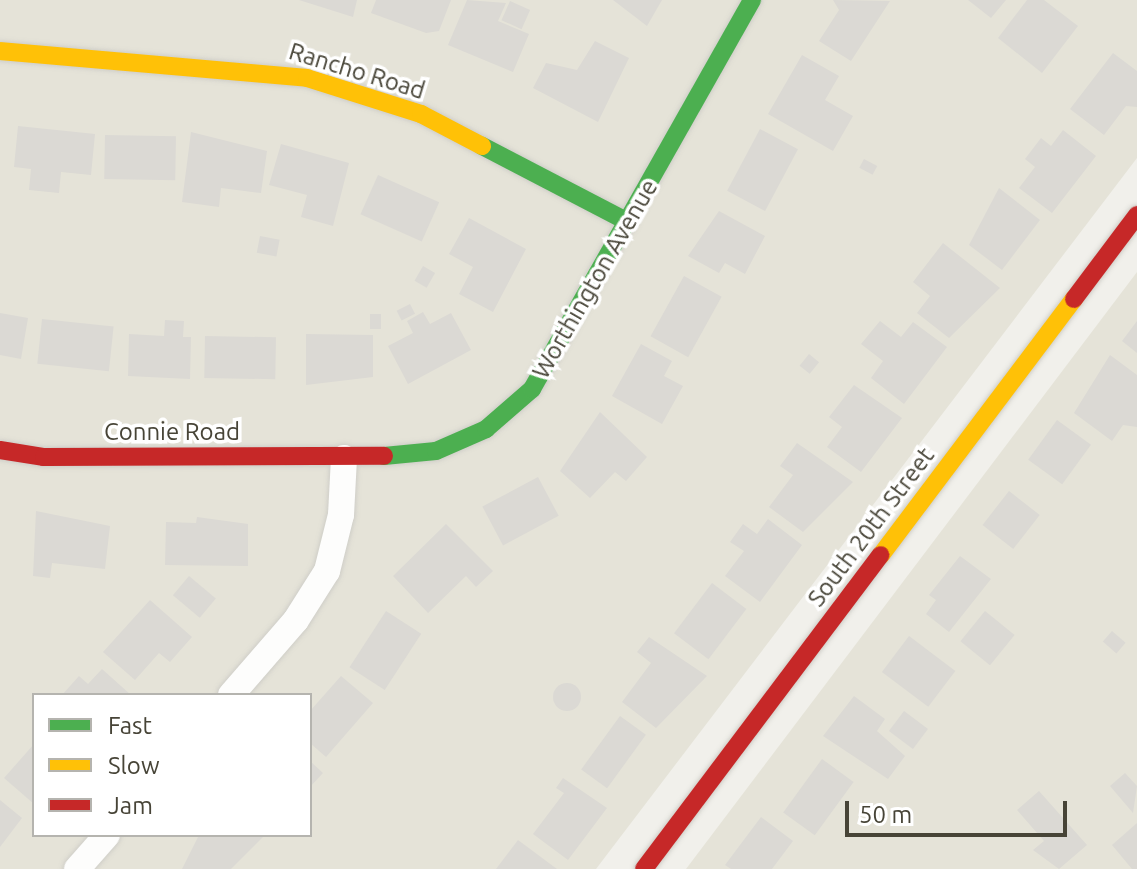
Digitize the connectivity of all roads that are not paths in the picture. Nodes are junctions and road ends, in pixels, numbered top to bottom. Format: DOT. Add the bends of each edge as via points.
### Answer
graph roads {
  1 [pos="752,0"];
  2 [pos="0,51"];
  3 [pos="1137,215"];
  4 [pos="628,222"];
  5 [pos="0,450"];
  6 [pos="344,458"];
  7 [pos="233,693"];
  8 [pos="105,837"];
  9 [pos="77,869"];
  10 [pos="644,869"];
  1 -- 4 [label="street, Worthington Avenue"];
  2 -- 4 [label="street, Rancho Road" via="307,78 421,114"];
  3 -- 10 [label="street, South 20th Street"];
  4 -- 6 [label="street, Worthington Avenue" via="553,358 510,412 436,451"];
  5 -- 6 [label="street, Connie Road" via="44,457"];
  6 -- 7 [label="street" via="341,515 327,571 296,620"];
  8 -- 9 [label="street"];
}
